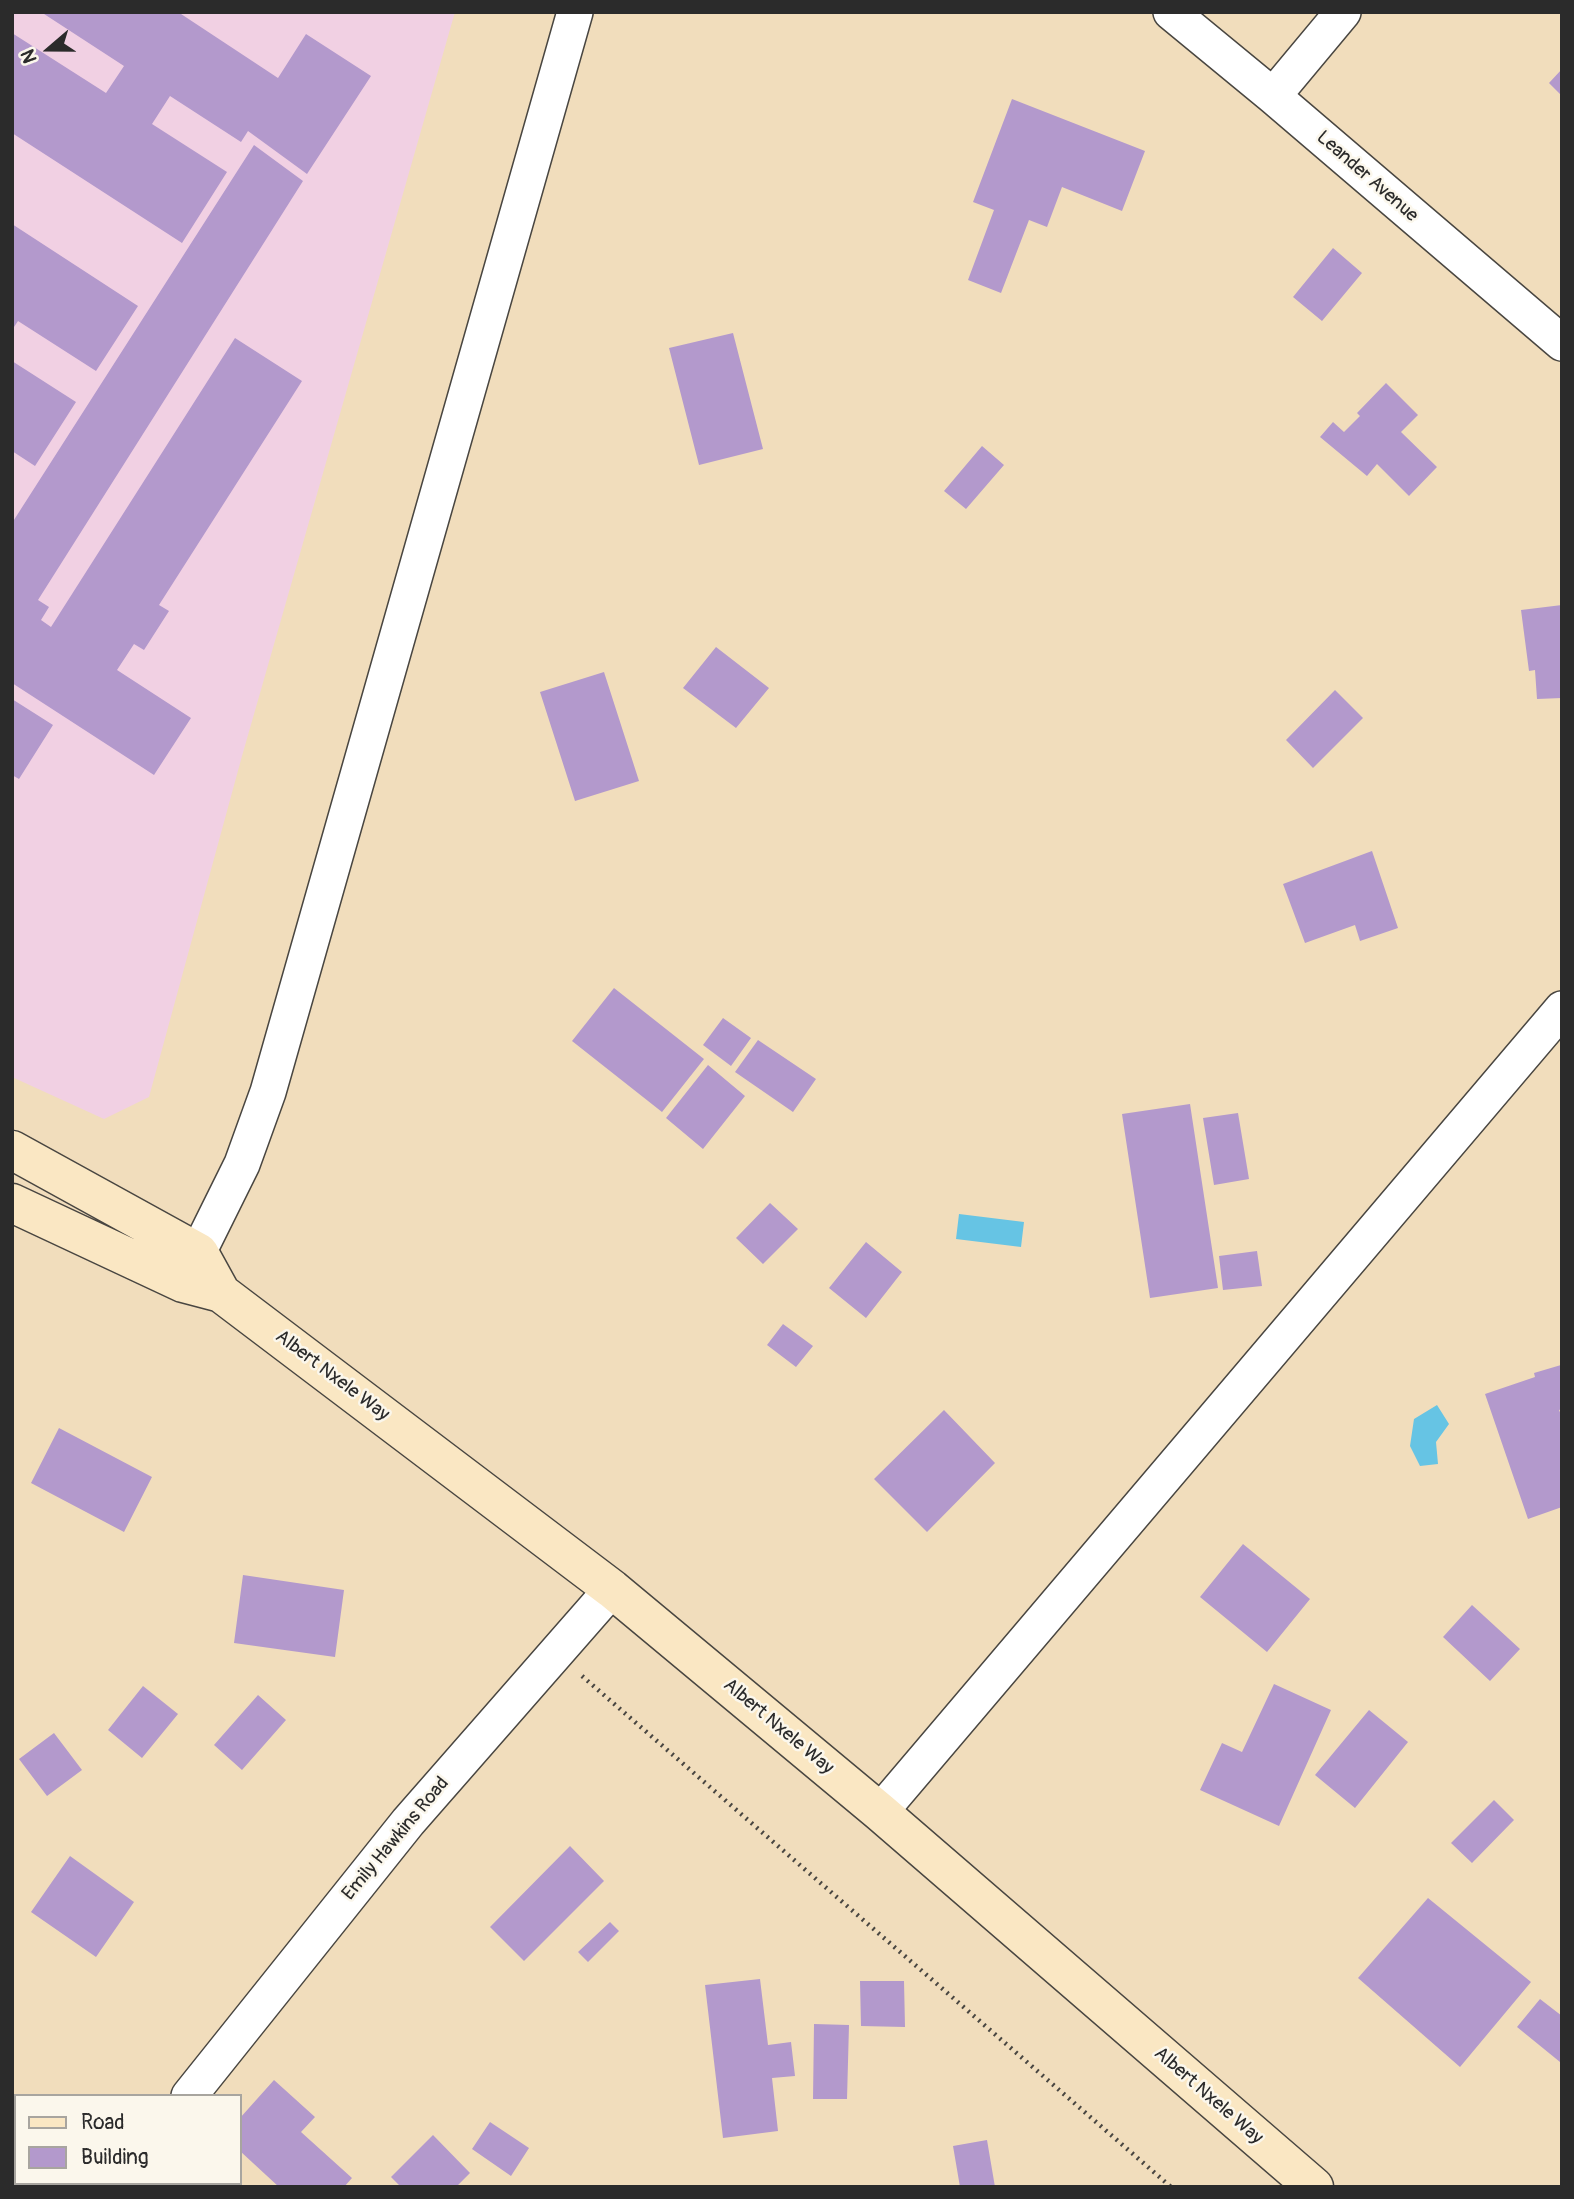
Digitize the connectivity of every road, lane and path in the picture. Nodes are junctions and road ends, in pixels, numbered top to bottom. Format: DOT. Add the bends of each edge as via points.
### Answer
graph roads {
  1 [pos="575,12"];
  2 [pos="1171,12"];
  3 [pos="1343,12"];
  4 [pos="1273,96"];
  5 [pos="1562,343"];
  6 [pos="1562,1009"];
  7 [pos="12,1150"];
  8 [pos="12,1203"];
  9 [pos="191,1268"];
  10 [pos="612,1589"];
  11 [pos="556,1654"];
  12 [pos="880,1812"];
  13 [pos="191,2094"];
  14 [pos="1171,2187"];
  15 [pos="1314,2187"];
  1 -- 9 [label="street" via="268,1093 242,1164"];
  2 -- 4 [label="street, Leander Avenue"];
  3 -- 4 [label="street"];
  4 -- 5 [label="street, Leander Avenue"];
  6 -- 12 [label="street"];
  7 -- 9 [label="main road, Albert Nxele Way"];
  8 -- 9 [label="main road, Albert Nxele Way"];
  9 -- 10 [label="main road, Albert Nxele Way"];
  10 -- 11 [label="street, Emily Hawkins Road"];
  10 -- 12 [label="main road, Albert Nxele Way"];
  11 -- 13 [label="street, Emily Hawkins Road" via="408,1822"];
  11 -- 14 [label="path"];
  12 -- 15 [label="main road, Albert Nxele Way"];
}
